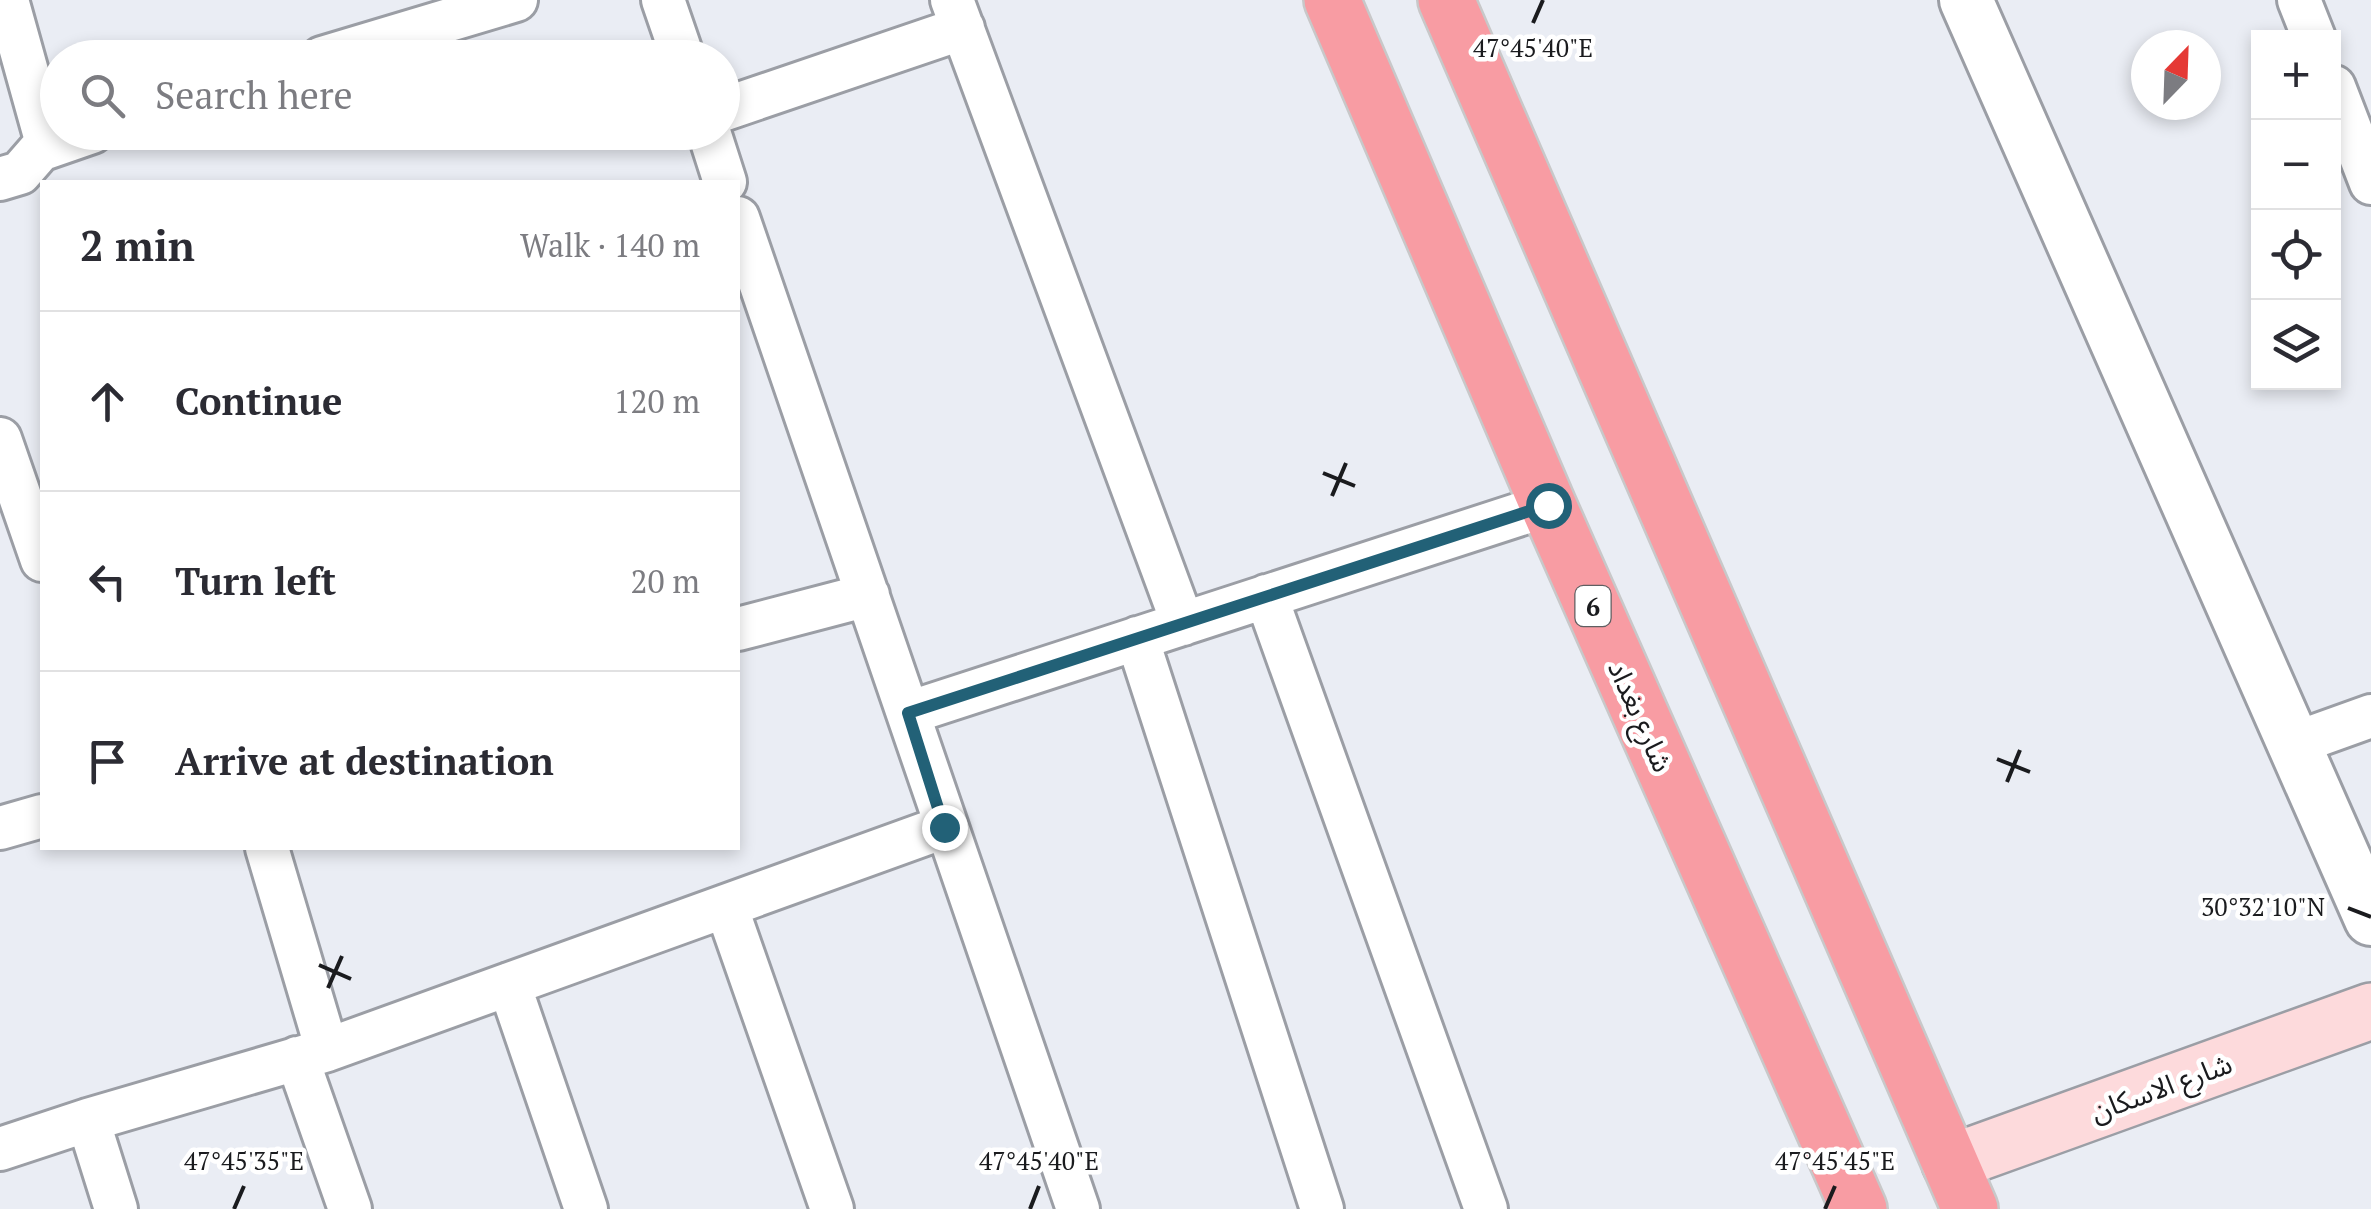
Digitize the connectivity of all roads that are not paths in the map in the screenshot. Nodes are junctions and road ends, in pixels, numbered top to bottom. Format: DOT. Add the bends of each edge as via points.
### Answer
graph roads {
  1 [pos="7,0"];
  2 [pos="512,0"];
  3 [pos="662,0"];
  4 [pos="1332,0"];
  5 [pos="1446,0"];
  6 [pos="1966,0"];
  7 [pos="2300,0"];
  8 [pos="958,14"];
  9 [pos="2311,30"];
  10 [pos="381,40"];
  11 [pos="676,40"];
  12 [pos="740,103"];
  13 [pos="2350,103"];
  14 [pos="40,118"];
  15 [pos="43,150"];
  16 [pos="715,150"];
  17 [pos="0,179"];
  18 [pos="724,180"];
  19 [pos="2371,183"];
  20 [pos="740,224"];
  21 [pos="0,440"];
  22 [pos="1548,505"];
  23 [pos="40,554"];
  24 [pos="868,595"];
  25 [pos="1266,596"];
  26 [pos="1183,624"];
  27 [pos="740,628"];
  28 [pos="1137,638"];
  29 [pos="908,713"];
  30 [pos="2371,716"];
  31 [pos="2294,744"];
  32 [pos="40,817"];
  33 [pos="944,827"];
  34 [pos="0,828"];
  35 [pos="267,850"];
  36 [pos="726,906"];
  37 [pos="2371,919"];
  38 [pos="509,984"];
  39 [pos="2371,1011"];
  40 [pos="312,1054"];
  41 [pos="88,1120"];
  42 [pos="0,1150"];
  43 [pos="1960,1186"];
  44 [pos="116,1209"];
  45 [pos="350,1209"];
  46 [pos="586,1209"];
  47 [pos="832,1209"];
  48 [pos="1078,1209"];
  49 [pos="1322,1209"];
  50 [pos="1486,1209"];
  51 [pos="1859,1209"];
  1 -- 14 [label="street"];
  2 -- 10 [label="street"];
  3 -- 11 [label="street"];
  4 -- 22 [label="highway, شارع بغداد / 6"];
  5 -- 43 [label="highway"];
  6 -- 31 [label="street"];
  7 -- 9 [label="street"];
  8 -- 12 [label="street"];
  8 -- 26 [label="street"];
  13 -- 19 [label="street"];
  15 -- 17 [label="street" via="20,173"];
  16 -- 18 [label="street"];
  20 -- 24 [label="street"];
  21 -- 23 [label="street"];
  22 -- 25 [label="street"];
  22 -- 51 [label="highway, شارع بغداد / 6"];
  24 -- 27 [label="street"];
  24 -- 29 [label="street"];
  25 -- 26 [label="street"];
  25 -- 50 [label="street"];
  26 -- 28 [label="street"];
  28 -- 29 [label="street"];
  28 -- 49 [label="street"];
  29 -- 33 [label="street"];
  30 -- 31 [label="street"];
  31 -- 37 [label="street"];
  32 -- 34 [label="street"];
  33 -- 36 [label="street"];
  33 -- 48 [label="street"];
  35 -- 40 [label="street"];
  36 -- 38 [label="street"];
  36 -- 47 [label="street"];
  38 -- 40 [label="street"];
  38 -- 46 [label="street"];
  39 -- 43 [label="main road, شارع الاسكان"];
  40 -- 41 [label="street"];
  40 -- 45 [label="street"];
  41 -- 42 [label="street"];
  41 -- 44 [label="street"];
}
